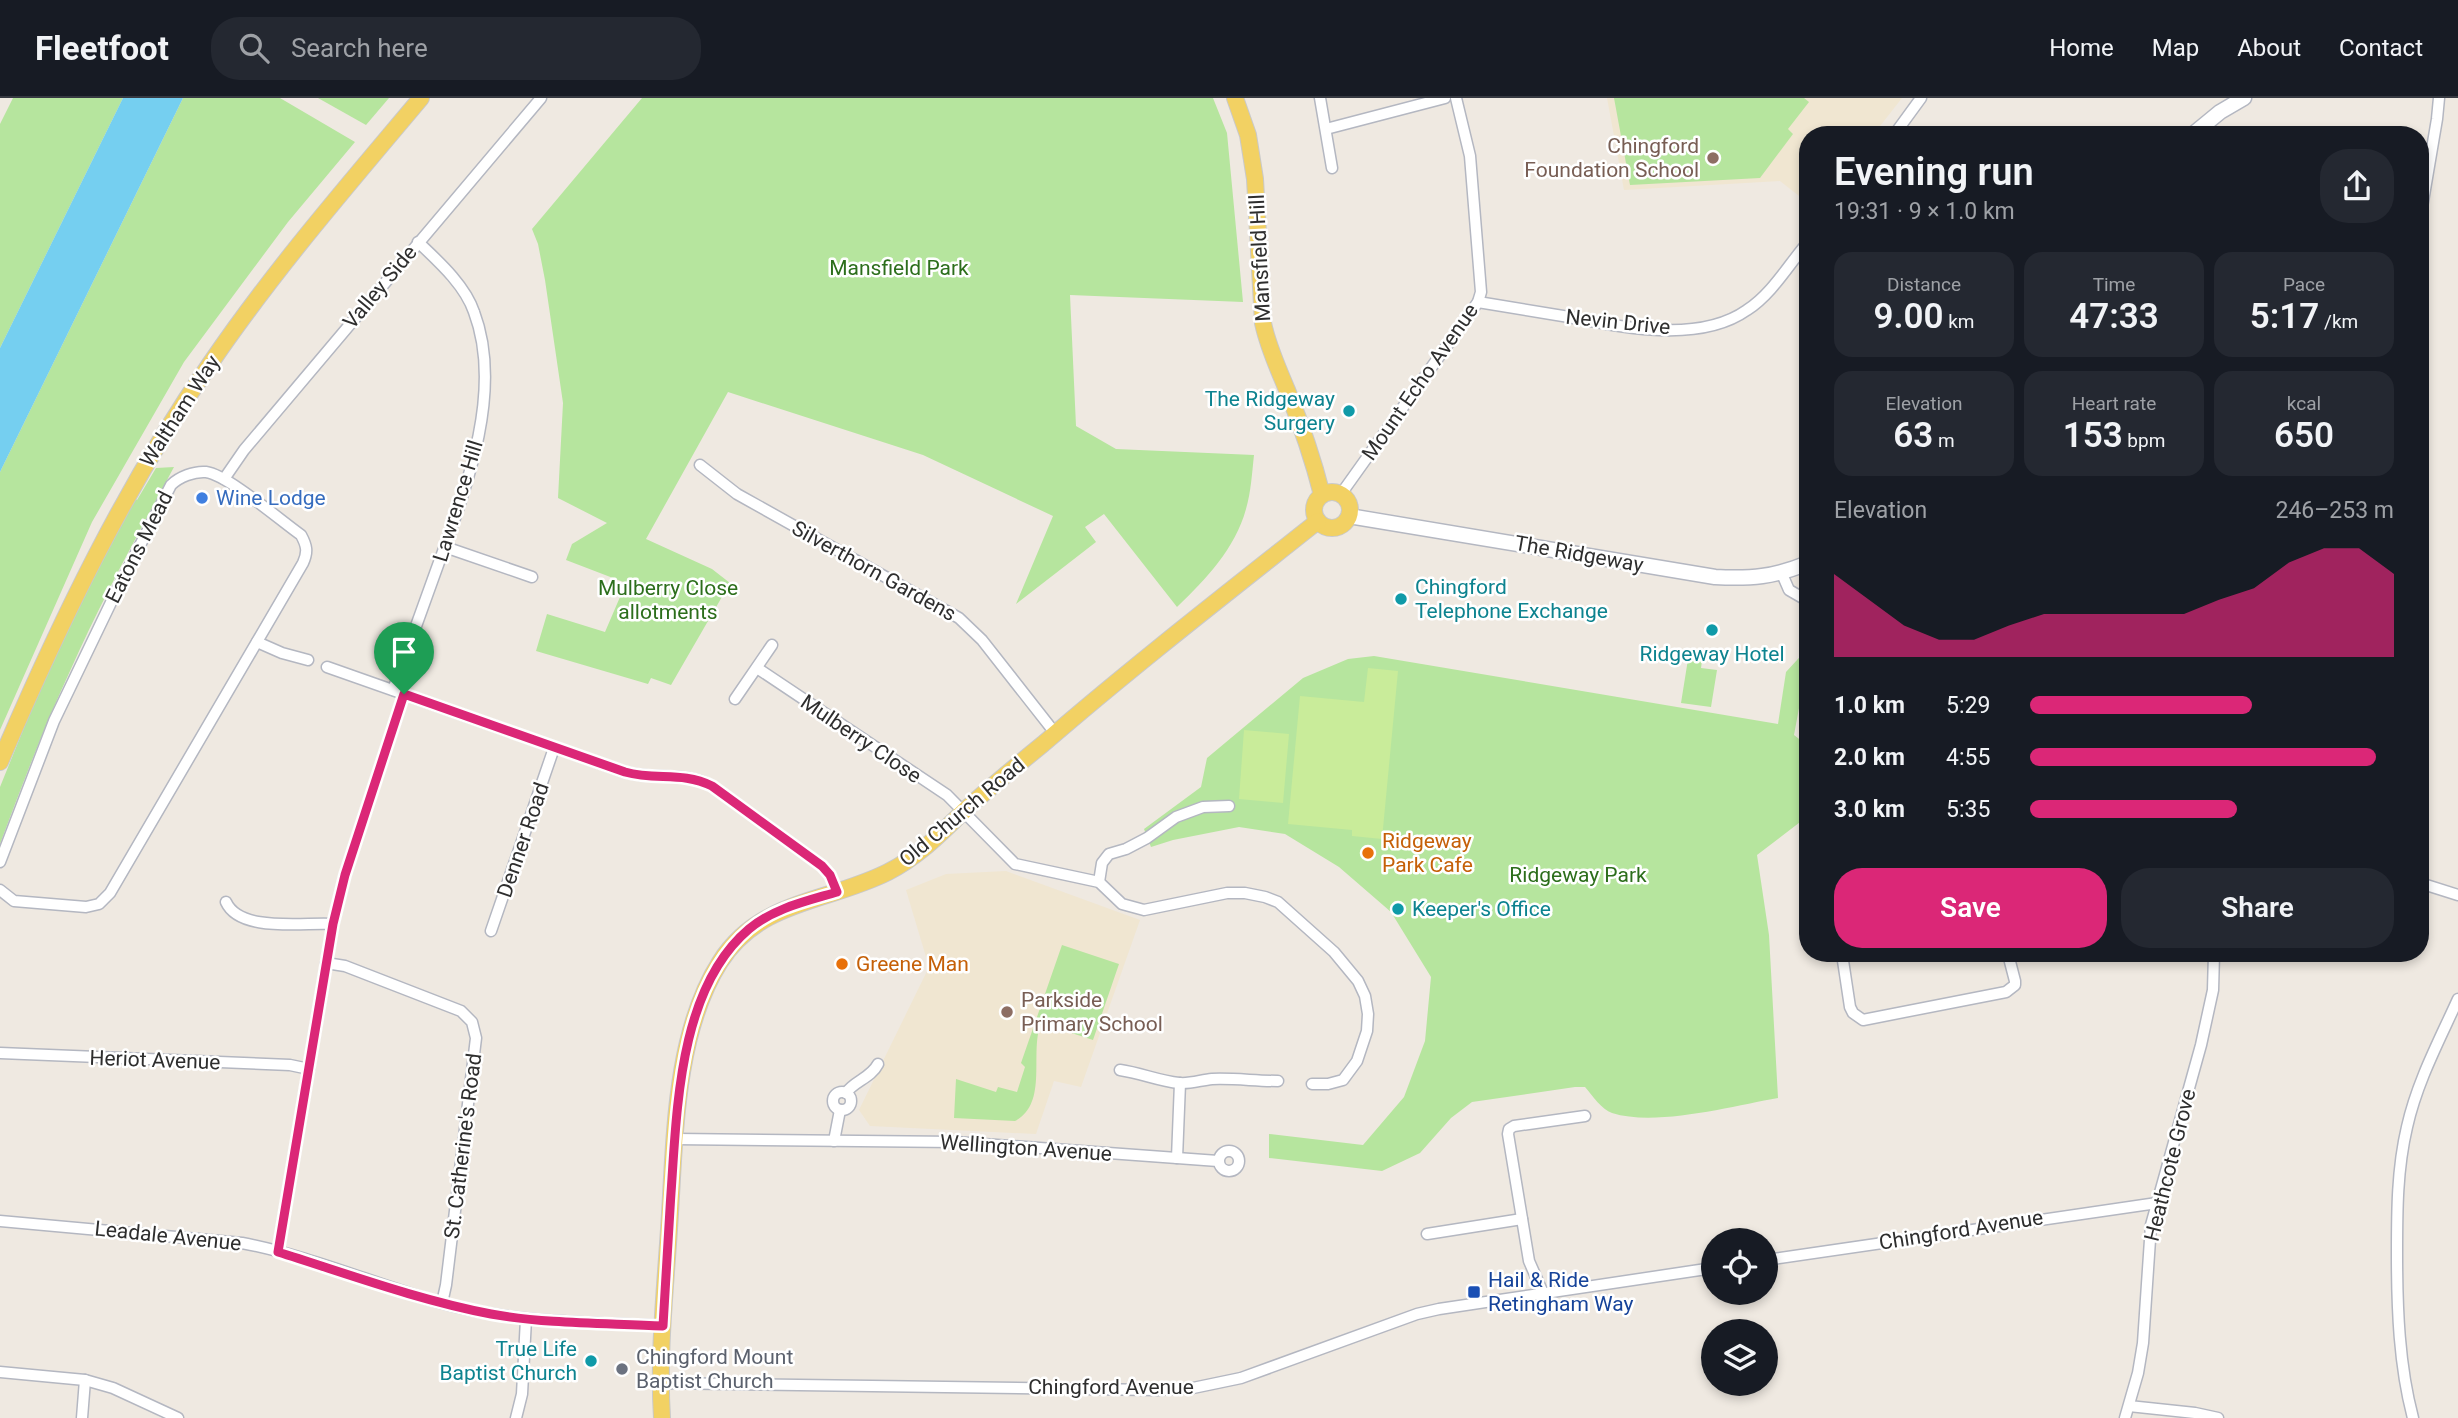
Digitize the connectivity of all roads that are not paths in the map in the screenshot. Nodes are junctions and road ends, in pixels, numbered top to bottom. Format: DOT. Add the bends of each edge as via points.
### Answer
graph roads {
  1 [pos="421,98"];
  2 [pos="541,98"];
  3 [pos="1235,98"];
  4 [pos="1320,98"];
  5 [pos="1445,98"];
  6 [pos="1456,98"];
  7 [pos="1921,98"];
  8 [pos="2244,98"];
  9 [pos="2438,98"];
  10 [pos="1901,126"];
  11 [pos="2203,126"];
  12 [pos="1326,129"];
  13 [pos="2429,166"];
  14 [pos="1332,168"];
  15 [pos="418,242"];
  16 [pos="1799,253"];
  17 [pos="1478,302"];
  18 [pos="700,465"];
  19 [pos="224,479"];
  20 [pos="1341,494"];
  21 [pos="1322,495"];
  22 [pos="1349,516"];
  23 [pos="1318,522"];
  24 [pos="445,547"];
  25 [pos="1799,567"];
  26 [pos="1782,574"];
  27 [pos="532,578"];
  28 [pos="1799,596"];
  29 [pos="257,642"];
  30 [pos="772,645"];
  31 [pos="308,660"];
  32 [pos="327,667"];
  33 [pos="757,668"];
  34 [pos="398,692"];
  35 [pos="735,699"];
  36 [pos="1055,733"];
  37 [pos="554,748"];
  38 [pos="0,762"];
  39 [pos="1229,806"];
  40 [pos="964,811"];
  41 [pos="0,862"];
  42 [pos="1099,883"];
  43 [pos="2429,886"];
  44 [pos="837,892"];
  45 [pos="2458,895"];
  46 [pos="2,898"];
  47 [pos="226,902"];
  48 [pos="333,924"];
  49 [pos="491,931"];
  50 [pos="1843,962"];
  51 [pos="2010,962"];
  52 [pos="2214,962"];
  53 [pos="326,963"];
  54 [pos="2458,999"];
  55 [pos="0,1053"];
  56 [pos="878,1064"];
  57 [pos="309,1069"];
  58 [pos="1121,1070"];
  59 [pos="1278,1081"];
  60 [pos="1180,1083"];
  61 [pos="1312,1084"];
  62 [pos="1585,1116"];
  63 [pos="675,1139"];
  64 [pos="834,1141"];
  65 [pos="1177,1158"];
  66 [pos="1218,1161"];
  67 [pos="2157,1203"];
  68 [pos="1522,1219"];
  69 [pos="0,1221"];
  70 [pos="1427,1234"];
  71 [pos="278,1252"];
  72 [pos="1778,1258"];
  73 [pos="1701,1270"];
  74 [pos="1543,1293"];
  75 [pos="442,1303"];
  76 [pos="526,1319"];
  77 [pos="663,1326"];
  78 [pos="0,1372"];
  79 [pos="85,1380"];
  80 [pos="660,1383"];
  81 [pos="2129,1406"];
  82 [pos="82,1418"];
  83 [pos="178,1418"];
  84 [pos="516,1418"];
  85 [pos="662,1418"];
  86 [pos="2125,1418"];
  87 [pos="2218,1418"];
  88 [pos="2413,1418"];
  1 -- 38 [label="main road, Waltham Way" via="278,269 209,364 148,460 43,661"];
  2 -- 15 [label="street, Valley Side"];
  3 -- 21 [label="main road, Mansfield Hill" via="1248,135 1255,179 1262,324"];
  4 -- 12 [label="street"];
  5 -- 12 [label="street"];
  6 -- 17 [label="street, Mount Echo Avenue" via="1470,156 1481,292"];
  7 -- 10 [label="street"];
  8 -- 11 [label="main road"];
  9 -- 13 [label="street"];
  12 -- 14 [label="street"];
  15 -- 19 [label="street, Valley Side"];
  15 -- 24 [label="street, Lawrence Hill" via="474,309 484,359 476,447"];
  16 -- 17 [label="street, Nevin Drive" via="1747,311 1701,327 1630,328"];
  17 -- 20 [label="street, Mount Echo Avenue"];
  18 -- 36 [label="street, Silverthorn Gardens" via="737,494 965,622"];
  19 -- 29 [label="street, Eatons Mead" via="301,535 307,545 303,563"];
  19 -- 41 [label="street, Eatons Mead" via="197,473 177,480 164,495 54,721"];
  20 -- 21 [label="main road"];
  20 -- 22 [label="main road" via="1349,505"];
  21 -- 23 [label="main road" via="1314,509"];
  22 -- 23 [label="main road" via="1333,528"];
  22 -- 26 [label="main road, The Ridgeway" via="1702,575"];
  23 -- 36 [label="main road, Old Church Road"];
  24 -- 27 [label="street"];
  24 -- 34 [label="street, Lawrence Hill"];
  25 -- 26 [label="main road, The Ridgeway"];
  26 -- 28 [label="street" via="1789,590"];
  29 -- 31 [label="street"];
  29 -- 46 [label="street, Eatons Mead" via="104,899 86,907"];
  30 -- 33 [label="street"];
  32 -- 34 [label="street"];
  33 -- 35 [label="street"];
  33 -- 40 [label="street, Mulberry Close" via="947,794"];
  34 -- 37 [label="street"];
  34 -- 48 [label="street, Lawrence Hill"];
  36 -- 40 [label="main road, Old Church Road"];
  37 -- 44 [label="street" via="636,775 685,776 706,783 822,866"];
  37 -- 49 [label="street, Denner Road"];
  39 -- 42 [label="street" via="1203,807 1175,817 1147,838 1109,854 1102,863"];
  40 -- 42 [label="street, Mulberry Close" via="1015,864"];
  40 -- 44 [label="main road, Old Church Road" via="910,860"];
  42 -- 61 [label="street" via="1122,904 1144,910 1227,893 1265,897 1278,902 1334,952 1365,996 1367,1031 1357,1061 1343,1080"];
  43 -- 45 [label="street"];
  44 -- 63 [label="main road, Old Church Road" via="771,914 736,941 718,965 691,1031"];
  47 -- 48 [label="street" via="235,914 256,923"];
  48 -- 53 [label="street, Lawrence Hill"];
  50 -- 51 [label="street" via="1850,1007 1863,1020 2006,992 2015,985"];
  52 -- 67 [label="street, Heathcote Grove" via="2201,1045"];
  53 -- 57 [label="street, Lawrence Hill"];
  53 -- 75 [label="street, St. Catherine's Road" via="345,966 461,1011 472,1022 476,1038"];
  54 -- 88 [label="street" via="2414,1100 2401,1159 2397,1302 2403,1372"];
  55 -- 57 [label="street, Heriot Avenue"];
  56 -- 64 [label="street" via="846,1093 851,1105 840,1110"];
  57 -- 71 [label="street, Lawrence Hill"];
  58 -- 60 [label="street"];
  59 -- 60 [label="street"];
  60 -- 65 [label="street"];
  62 -- 68 [label="street" via="1509,1129"];
  63 -- 64 [label="street, Wellington Avenue"];
  63 -- 77 [label="main road, Old Church Road"];
  64 -- 65 [label="street, Wellington Avenue" via="956,1142"];
  65 -- 66 [label="street, Wellington Avenue"];
  67 -- 72 [label="street, Chingford Avenue"];
  67 -- 81 [label="street, Heathcote Grove" via="2151,1225 2143,1343"];
  68 -- 70 [label="street"];
  68 -- 74 [label="street" via="1529,1261"];
  69 -- 71 [label="street, Leadale Avenue" via="207,1238"];
  71 -- 75 [label="street, Leadale Avenue"];
  73 -- 74 [label="street, Chingford Avenue"];
  74 -- 80 [label="street, Chingford Avenue" via="1417,1314 1241,1378 1194,1388"];
  75 -- 76 [label="street, Leadale Avenue"];
  76 -- 77 [label="street, Leadale Avenue"];
  76 -- 84 [label="street" via="522,1394"];
  77 -- 80 [label="main road, Old Church Road"];
  78 -- 79 [label="street"];
  79 -- 82 [label="street"];
  79 -- 83 [label="street"];
  80 -- 85 [label="main road, Old Church Road"];
  81 -- 86 [label="street, Heathcote Grove"];
  81 -- 87 [label="street"];
}
